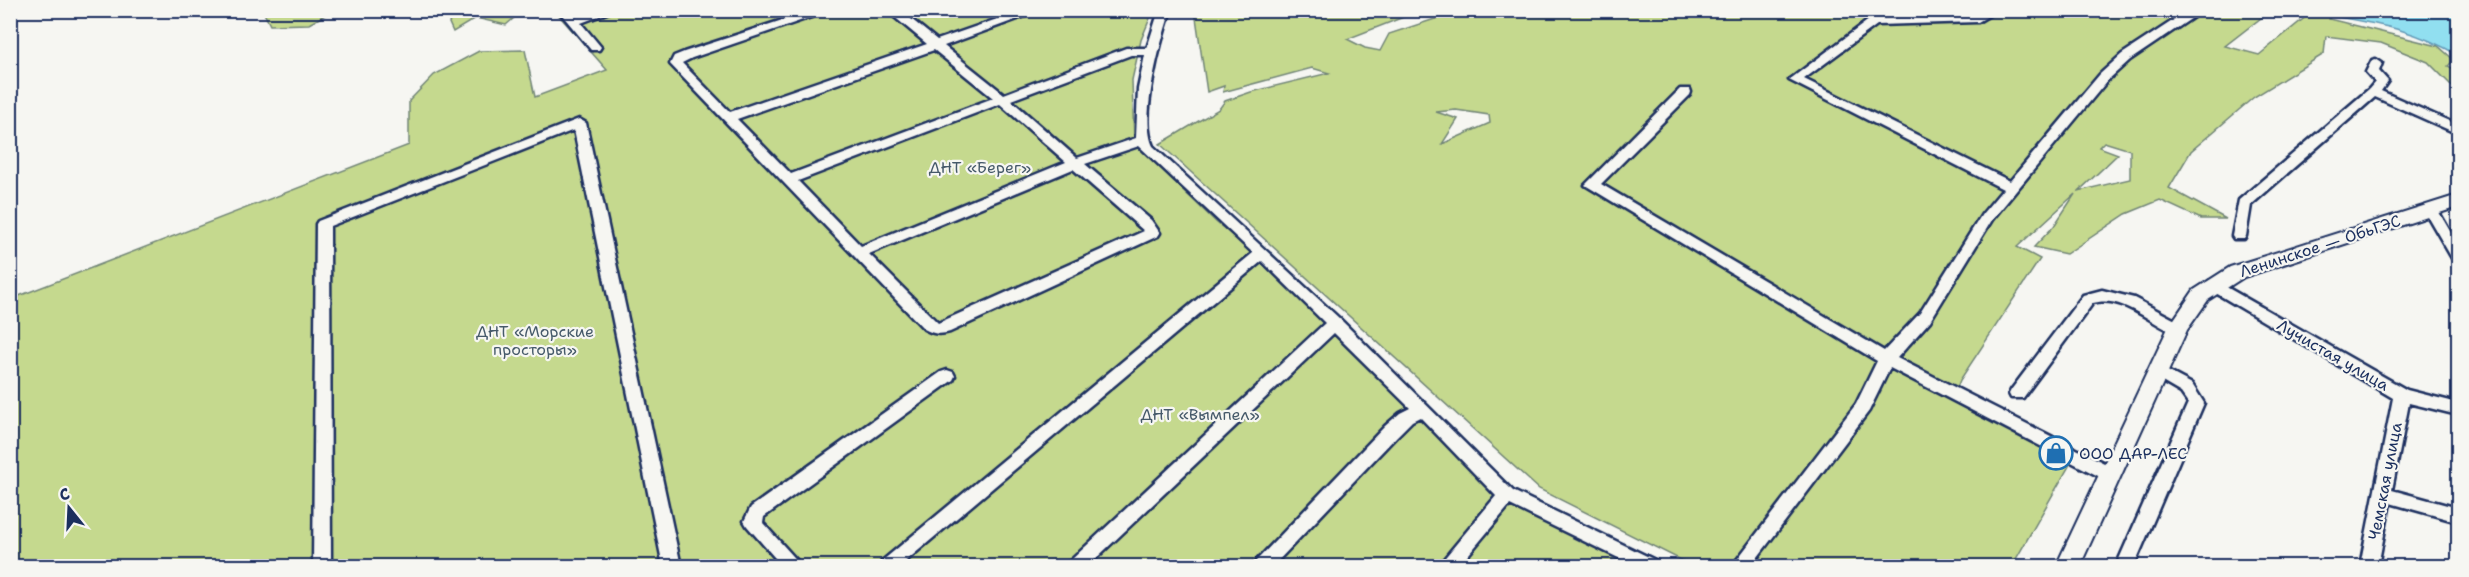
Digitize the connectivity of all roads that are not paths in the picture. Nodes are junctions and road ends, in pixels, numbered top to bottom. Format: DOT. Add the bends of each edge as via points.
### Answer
graph roads {
  1 [pos="564,10"];
  2 [pos="609,10"];
  3 [pos="826,10"];
  4 [pos="892,10"];
  5 [pos="1036,10"];
  6 [pos="1165,10"];
  7 [pos="1992,10"];
  8 [pos="2198,10"];
  9 [pos="574,21"];
  10 [pos="934,46"];
  11 [pos="595,47"];
  12 [pos="1150,52"];
  13 [pos="2376,63"];
  14 [pos="1685,92"];
  15 [pos="2374,92"];
  16 [pos="1003,100"];
  17 [pos="727,118"];
  18 [pos="2458,130"];
  19 [pos="1143,140"];
  20 [pos="1075,163"];
  21 [pos="788,180"];
  22 [pos="2013,188"];
  23 [pos="2458,201"];
  24 [pos="2431,210"];
  25 [pos="2239,236"];
  26 [pos="857,253"];
  27 [pos="1262,253"];
  28 [pos="2458,256"];
  29 [pos="2214,285"];
  30 [pos="1335,323"];
  31 [pos="2178,328"];
  32 [pos="1886,359"];
  33 [pos="2158,372"];
  34 [pos="946,376"];
  35 [pos="2017,394"];
  36 [pos="2402,395"];
  37 [pos="1422,409"];
  38 [pos="2458,409"];
  39 [pos="2110,474"];
  40 [pos="2382,494"];
  41 [pos="1507,496"];
  42 [pos="2458,515"];
  43 [pos="1643,565"];
  44 [pos="322,567"];
  45 [pos="672,567"];
  46 [pos="793,567"];
  47 [pos="888,567"];
  48 [pos="1076,567"];
  49 [pos="1262,567"];
  50 [pos="1448,567"];
  51 [pos="1741,567"];
  52 [pos="2067,567"];
  53 [pos="2125,567"];
  54 [pos="2369,567"];
  1 -- 9 [label="street"];
  2 -- 9 [label="street"];
  3 -- 17 [label="street" via="678,59 676,64"];
  4 -- 10 [label="street"];
  5 -- 10 [label="street"];
  6 -- 12 [label="street"];
  7 -- 22 [label="street" via="1978,18 1874,22 1795,80"];
  8 -- 22 [label="street" via="2104,76"];
  9 -- 11 [label="street"];
  10 -- 16 [label="street"];
  10 -- 17 [label="street"];
  12 -- 16 [label="street" via="1130,51"];
  12 -- 19 [label="street"];
  13 -- 15 [label="street" via="2372,72 2382,81"];
  14 -- 32 [label="street" via="1593,185"];
  15 -- 18 [label="street"];
  15 -- 25 [label="street" via="2244,202"];
  16 -- 20 [label="street"];
  16 -- 21 [label="street"];
  17 -- 21 [label="street"];
  19 -- 20 [label="street"];
  19 -- 27 [label="street" via="1155,156"];
  20 -- 26 [label="street"];
  20 -- 26 [label="street" via="1153,233 936,329"];
  21 -- 26 [label="street"];
  22 -- 32 [label="street" via="1988,217 1924,317"];
  23 -- 24 [label="main road, Ленинское — ОбьГЭС"];
  24 -- 28 [label="street"];
  24 -- 29 [label="main road, Ленинское — ОбьГЭС" via="2262,262"];
  27 -- 30 [label="street"];
  27 -- 47 [label="street"];
  29 -- 31 [label="main road, Ленинское — ОбьГЭС" via="2197,300"];
  29 -- 36 [label="street, Лучистая улица"];
  30 -- 37 [label="street"];
  30 -- 48 [label="street"];
  31 -- 33 [label="main road, Ленинское — ОбьГЭС"];
  31 -- 35 [label="street" via="2129,302 2102,294 2088,299"];
  32 -- 39 [label="street"];
  32 -- 51 [label="street" via="1863,407"];
  33 -- 39 [label="main road, Ленинское — ОбьГЭС"];
  33 -- 53 [label="street" via="2189,391 2196,403"];
  34 -- 46 [label="street" via="757,512 753,521 757,528"];
  36 -- 38 [label="street, Лучистая улица"];
  36 -- 40 [label="street, Чемская улица"];
  37 -- 41 [label="street"];
  37 -- 49 [label="street" via="1391,431"];
  39 -- 52 [label="main road, Ленинское — ОбьГЭС"];
  40 -- 42 [label="street"];
  40 -- 54 [label="street, Чемская улица"];
  41 -- 43 [label="street"];
  41 -- 50 [label="street"];
  44 -- 45 [label="street" via="323,224 579,123"];
}
